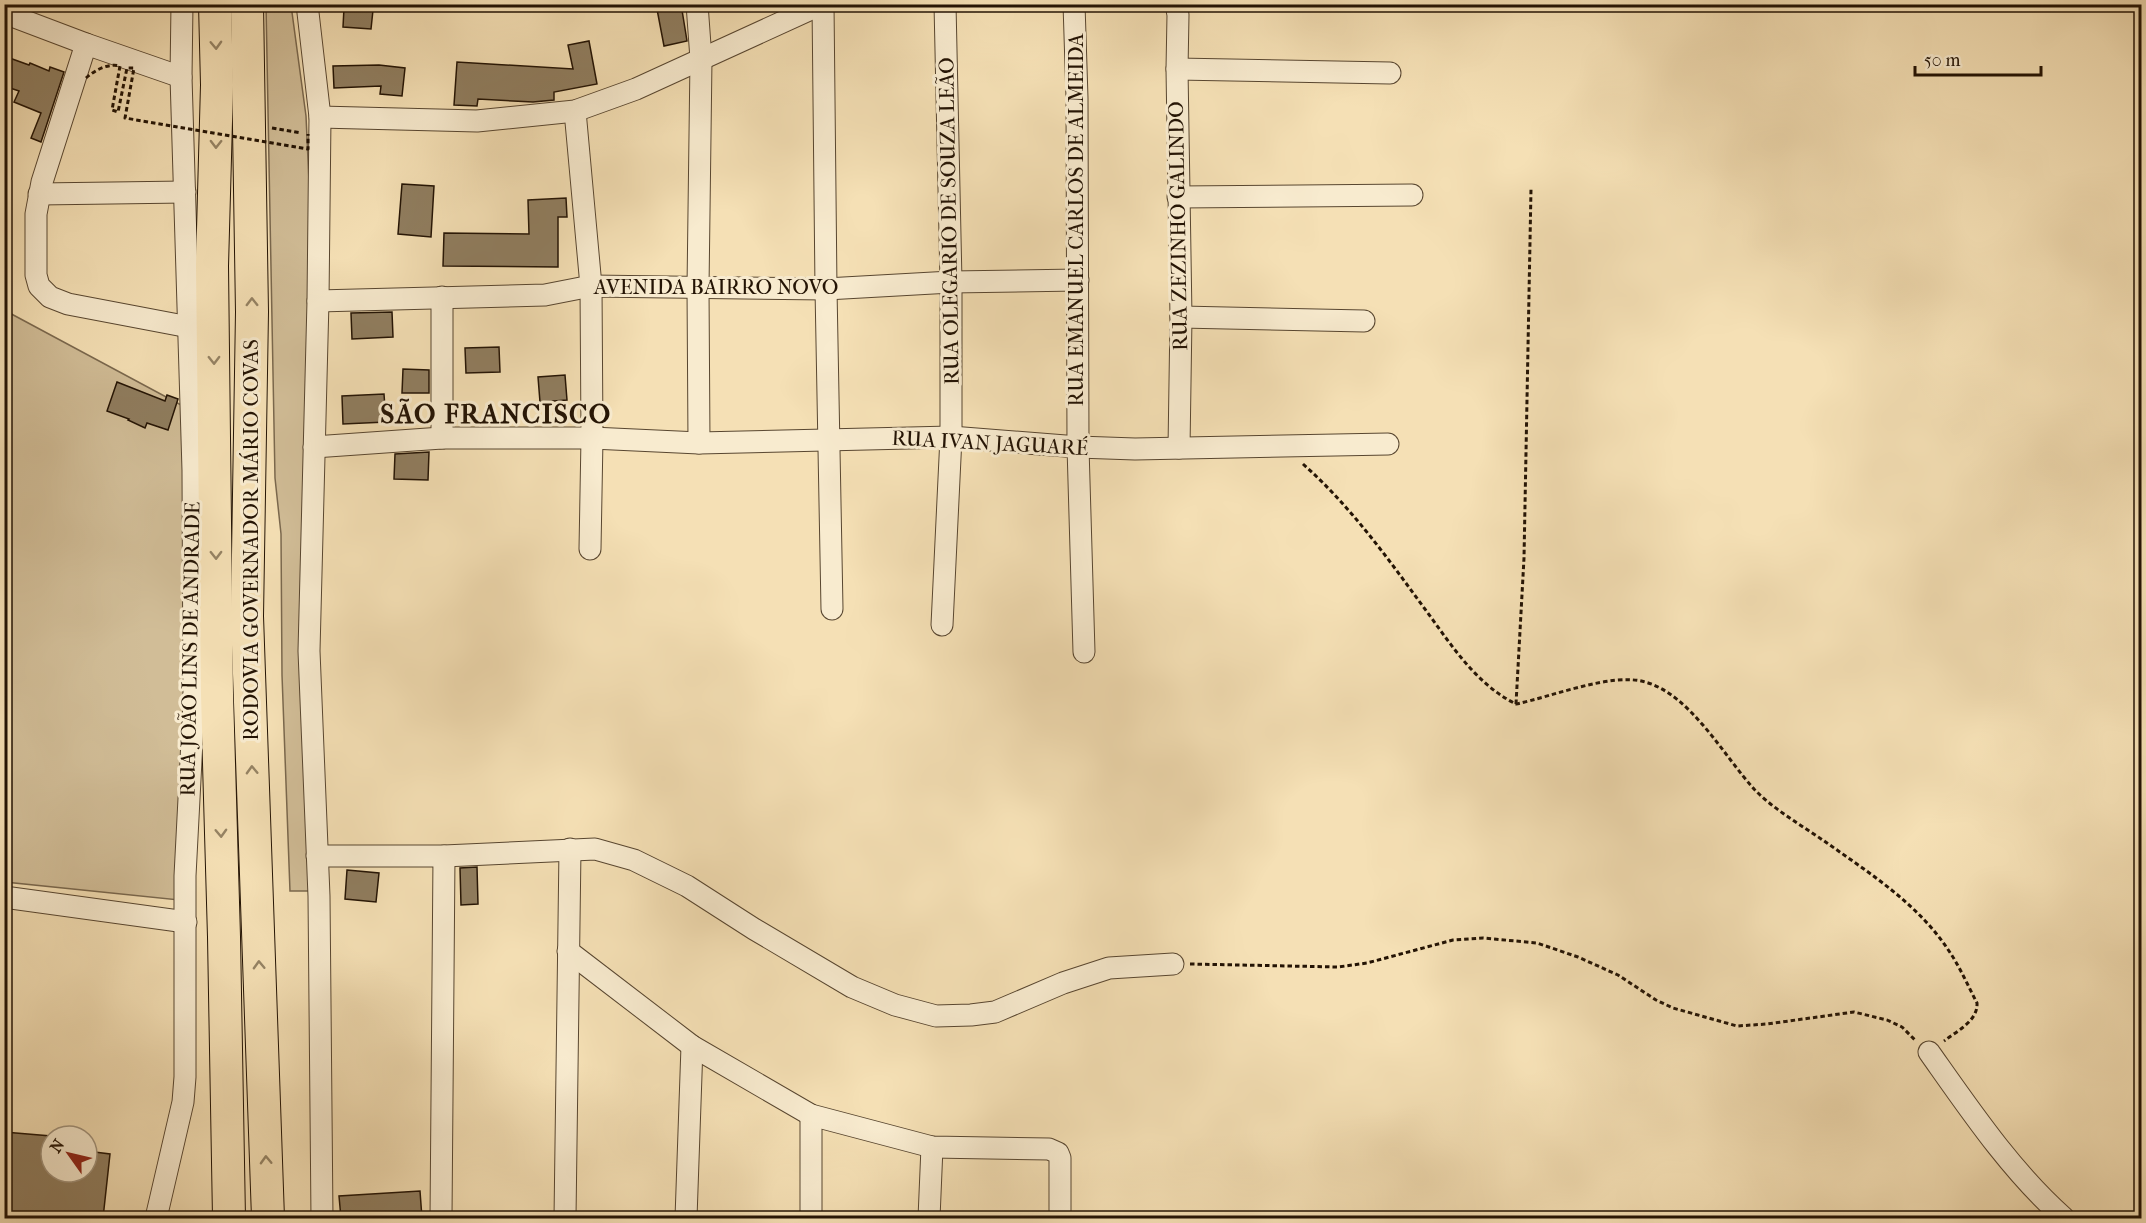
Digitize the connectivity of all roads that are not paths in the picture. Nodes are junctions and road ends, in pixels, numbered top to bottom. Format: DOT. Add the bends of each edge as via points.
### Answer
graph roads {
  1 [pos="182,4"];
  2 [pos="214,4"];
  3 [pos="248,4"];
  4 [pos="307,4"];
  5 [pos="697,4"];
  6 [pos="823,4"];
  7 [pos="945,4"];
  8 [pos="1074,4"];
  9 [pos="1176,4"];
  10 [pos="4,13"];
  11 [pos="86,44"];
  12 [pos="701,59"];
  13 [pos="1177,69"];
  14 [pos="1390,73"];
  15 [pos="181,77"];
  16 [pos="575,111"];
  17 [pos="314,126"];
  18 [pos="184,192"];
  19 [pos="39,194"];
  20 [pos="1412,195"];
  21 [pos="1178,197"];
  22 [pos="1078,279"];
  23 [pos="951,282"];
  24 [pos="591,285"];
  25 [pos="698,288"];
  26 [pos="826,289"];
  27 [pos="442,297"];
  28 [pos="318,301"];
  29 [pos="1180,317"];
  30 [pos="1364,321"];
  31 [pos="189,327"];
  32 [pos="951,437"];
  33 [pos="442,438"];
  34 [pos="592,438"];
  35 [pos="830,439"];
  36 [pos="699,443"];
  37 [pos="1388,444"];
  38 [pos="314,447"];
  39 [pos="1078,447"];
  40 [pos="1179,448"];
  41 [pos="590,549"];
  42 [pos="832,609"];
  43 [pos="942,625"];
  44 [pos="1084,652"];
  45 [pos="570,849"];
  46 [pos="317,856"];
  47 [pos="444,856"];
  48 [pos="4,897"];
  49 [pos="186,922"];
  50 [pos="568,951"];
  51 [pos="1173,964"];
  52 [pos="692,1046"];
  53 [pos="1929,1052"];
  54 [pos="811,1115"];
  55 [pos="932,1147"];
  56 [pos="156,1218"];
  57 [pos="229,1218"];
  58 [pos="268,1218"];
  59 [pos="322,1218"];
  60 [pos="441,1218"];
  61 [pos="565,1218"];
  62 [pos="686,1218"];
  63 [pos="811,1218"];
  64 [pos="929,1218"];
  65 [pos="1060,1218"];
  66 [pos="2064,1218"];
  1 -- 15 [label="street, RUA JOÃO LINS DE ANDRADE"];
  2 -- 57 [label="highway, RODOVIA GOVERNADOR MÁRIO COVAS, one-way" via="217,85 212,266 217,682"];
  58 -- 3 [label="highway, RODOVIA GOVERNADOR MÁRIO COVAS, one-way" via="247,616 252,312"];
  4 -- 17 [label="street"];
  5 -- 12 [label="street"];
  6 -- 12 [label="street"];
  6 -- 26 [label="street"];
  7 -- 23 [label="street, RUA OLEGARIO DE SOUZA LEÃO"];
  8 -- 22 [label="street, RUA EMANUEL CARLOS DE ALMEIDA"];
  9 -- 13 [label="street, RUA ZEZINHO GALINDO"];
  10 -- 11 [label="street"];
  11 -- 15 [label="street"];
  11 -- 19 [label="street"];
  12 -- 16 [label="street"];
  12 -- 25 [label="street"];
  13 -- 14 [label="street"];
  13 -- 21 [label="street, RUA ZEZINHO GALINDO"];
  15 -- 18 [label="street, RUA JOÃO LINS DE ANDRADE"];
  16 -- 17 [label="street" via="477,121"];
  16 -- 24 [label="street"];
  17 -- 28 [label="street"];
  18 -- 19 [label="street"];
  18 -- 31 [label="street, RUA JOÃO LINS DE ANDRADE"];
  19 -- 31 [label="street" via="36,274 45,293 68,304"];
  20 -- 21 [label="street"];
  21 -- 29 [label="street, RUA ZEZINHO GALINDO"];
  22 -- 23 [label="street, AVENIDA BAIRRO NOVO"];
  22 -- 39 [label="street, RUA EMANUEL CARLOS DE ALMEIDA"];
  23 -- 26 [label="street, AVENIDA BAIRRO NOVO"];
  23 -- 32 [label="street, RUA OLEGARIO DE SOUZA LEÃO"];
  24 -- 25 [label="street, AVENIDA BAIRRO NOVO"];
  24 -- 27 [label="street, AVENIDA BAIRRO NOVO" via="545,295"];
  24 -- 34 [label="street"];
  25 -- 26 [label="street, AVENIDA BAIRRO NOVO"];
  25 -- 36 [label="street"];
  26 -- 35 [label="street"];
  27 -- 28 [label="street, AVENIDA BAIRRO NOVO"];
  27 -- 33 [label="street"];
  28 -- 38 [label="street"];
  29 -- 30 [label="street"];
  29 -- 40 [label="street, RUA ZEZINHO GALINDO"];
  31 -- 49 [label="street, RUA JOÃO LINS DE ANDRADE" via="194,702"];
  32 -- 35 [label="street, RUA IVAN JAGUARÉ"];
  32 -- 39 [label="street, RUA IVAN JAGUARÉ"];
  32 -- 43 [label="street, RUA OLEGARIO DE SOUZA LEÃO"];
  33 -- 34 [label="street, RUA IVAN JAGUARÉ"];
  33 -- 38 [label="street, RUA IVAN JAGUARÉ"];
  34 -- 36 [label="street, RUA IVAN JAGUARÉ"];
  34 -- 41 [label="street"];
  35 -- 36 [label="street, RUA IVAN JAGUARÉ"];
  35 -- 42 [label="street"];
  37 -- 40 [label="street, RUA IVAN JAGUARÉ"];
  38 -- 46 [label="street" via="309,651"];
  39 -- 40 [label="street, RUA IVAN JAGUARÉ"];
  39 -- 44 [label="street, RUA EMANUEL CARLOS DE ALMEIDA"];
  45 -- 47 [label="street"];
  45 -- 50 [label="street"];
  45 -- 51 [label="street" via="595,849 634,860 687,886 852,987 936,1016 995,1012 1109,968"];
  46 -- 47 [label="street"];
  46 -- 59 [label="street"];
  47 -- 60 [label="street"];
  48 -- 49 [label="street"];
  49 -- 56 [label="street, RUA JOÃO LINS DE ANDRADE" via="183,1102"];
  50 -- 52 [label="street"];
  50 -- 61 [label="street"];
  52 -- 54 [label="street"];
  52 -- 62 [label="street"];
  53 -- 66 [label="street" via="2016,1169"];
  54 -- 55 [label="street"];
  54 -- 63 [label="street"];
  55 -- 64 [label="street"];
  55 -- 65 [label="street" via="1054,1150 1060,1158"];
}
